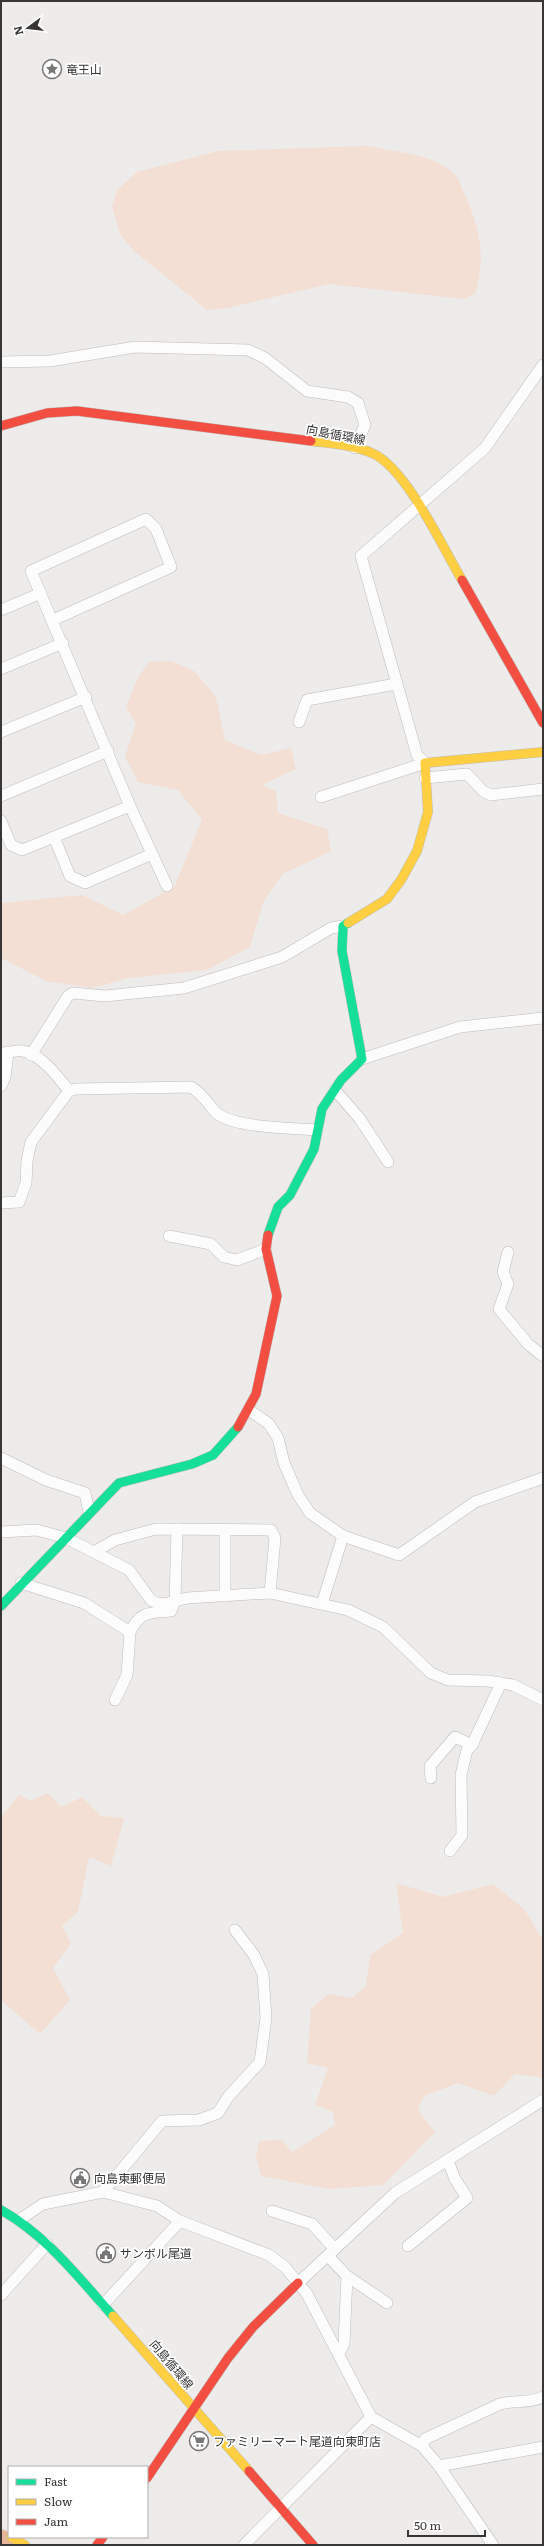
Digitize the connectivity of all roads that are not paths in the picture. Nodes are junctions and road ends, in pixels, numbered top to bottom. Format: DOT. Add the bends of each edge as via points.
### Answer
graph roads {
  1 [pos="1,362"];
  2 [pos="543,365"];
  3 [pos="1,426"];
  4 [pos="355,448"];
  5 [pos="420,507"];
  6 [pos="41,593"];
  7 [pos="1,610"];
  8 [pos="53,620"];
  9 [pos="63,643"];
  10 [pos="1,669"];
  11 [pos="396,684"];
  12 [pos="86,697"];
  13 [pos="299,722"];
  14 [pos="543,723"];
  15 [pos="1,732"];
  16 [pos="108,751"];
  17 [pos="543,752"];
  18 [pos="424,763"];
  19 [pos="425,778"];
  20 [pos="543,789"];
  21 [pos="1,796"];
  22 [pos="321,797"];
  23 [pos="130,806"];
  24 [pos="1,821"];
  25 [pos="54,837"];
  26 [pos="152,854"];
  27 [pos="167,886"];
  28 [pos="343,926"];
  29 [pos="543,1018"];
  30 [pos="4,1053"];
  31 [pos="31,1055"];
  32 [pos="362,1059"];
  33 [pos="1,1086"];
  34 [pos="335,1090"];
  35 [pos="69,1091"];
  36 [pos="317,1130"];
  37 [pos="388,1162"];
  38 [pos="1,1203"];
  39 [pos="169,1236"];
  40 [pos="266,1249"];
  41 [pos="508,1252"];
  42 [pos="543,1356"];
  43 [pos="249,1410"];
  44 [pos="1,1458"];
  45 [pos="543,1478"];
  46 [pos="89,1512"];
  47 [pos="177,1529"];
  48 [pos="225,1530"];
  49 [pos="1,1532"];
  50 [pos="343,1536"];
  51 [pos="66,1538"];
  52 [pos="94,1552"];
  53 [pos="21,1583"];
  54 [pos="270,1593"];
  55 [pos="225,1596"];
  56 [pos="175,1601"];
  57 [pos="322,1604"];
  58 [pos="1,1606"];
  59 [pos="130,1632"];
  60 [pos="501,1683"];
  61 [pos="115,1700"];
  62 [pos="543,1700"];
  63 [pos="472,1745"];
  64 [pos="431,1778"];
  65 [pos="450,1851"];
  66 [pos="235,1930"];
  67 [pos="543,2100"];
  68 [pos="448,2161"];
  69 [pos="103,2192"];
  70 [pos="1,2210"];
  71 [pos="272,2211"];
  72 [pos="19,2220"];
  73 [pos="180,2221"];
  74 [pos="47,2244"];
  75 [pos="408,2246"];
  76 [pos="332,2253"];
  77 [pos="347,2276"];
  78 [pos="298,2283"];
  79 [pos="1,2295"];
  80 [pos="387,2303"];
  81 [pos="103,2305"];
  82 [pos="339,2352"];
  83 [pos="543,2398"];
  84 [pos="193,2408"];
  85 [pos="371,2417"];
  86 [pos="422,2446"];
  87 [pos="543,2446"];
  88 [pos="439,2466"];
  89 [pos="148,2476"];
  90 [pos="282,2507"];
  91 [pos="13,2538"];
  92 [pos="25,2545"];
  93 [pos="244,2545"];
  94 [pos="313,2545"];
  95 [pos="492,2545"];
  1 -- 4 [label="street" via="50,361 135,347 248,350 264,358 307,390 348,397 358,403 365,425"];
  2 -- 5 [label="street" via="485,448"];
  3 -- 4 [label="street, 向島循環線" via="47,413 77,411"];
  4 -- 5 [label="street, 向島循環線" via="374,454 392,467"];
  5 -- 11 [label="street" via="361,556"];
  5 -- 14 [label="street, 向島循環線"];
  6 -- 7 [label="street"];
  6 -- 8 [label="street"];
  6 -- 8 [label="street" via="32,571 146,520 156,529 171,568"];
  8 -- 9 [label="street"];
  9 -- 10 [label="street"];
  9 -- 12 [label="street"];
  11 -- 13 [label="street" via="307,700"];
  11 -- 18 [label="street" via="417,755"];
  12 -- 15 [label="street"];
  12 -- 16 [label="street"];
  16 -- 21 [label="street"];
  16 -- 23 [label="street"];
  17 -- 18 [label="street"];
  18 -- 19 [label="street"];
  18 -- 22 [label="street"];
  19 -- 20 [label="street" via="467,774 483,791 491,795"];
  19 -- 28 [label="street" via="428,812 417,851 402,880 387,899"];
  23 -- 25 [label="street"];
  23 -- 26 [label="street"];
  24 -- 25 [label="street" via="11,845 22,850"];
  25 -- 26 [label="street" via="70,876 85,883"];
  26 -- 27 [label="street"];
  28 -- 31 [label="street" via="331,928 282,957 184,988 105,996 73,993 68,996"];
  28 -- 32 [label="street" via="342,951"];
  29 -- 32 [label="street" via="460,1027"];
  30 -- 31 [label="street" via="23,1051"];
  30 -- 33 [label="street" via="5,1078"];
  31 -- 35 [label="street" via="54,1070"];
  32 -- 34 [label="street"];
  34 -- 36 [label="street" via="322,1109"];
  34 -- 37 [label="street" via="360,1119"];
  35 -- 36 [label="street" via="191,1087 202,1094 219,1115 255,1126"];
  35 -- 38 [label="street" via="31,1142 26,1183 19,1202"];
  36 -- 40 [label="street" via="314,1149 290,1195 278,1207"];
  39 -- 40 [label="street" via="211,1244 224,1257 237,1260"];
  40 -- 43 [label="street" via="277,1296 256,1394"];
  41 -- 42 [label="street" via="503,1272 508,1284 499,1308 528,1344"];
  43 -- 46 [label="street" via="226,1443 213,1455 192,1464 119,1483"];
  43 -- 50 [label="street" via="269,1424 278,1438 284,1463 298,1495 310,1513"];
  44 -- 46 [label="street" via="46,1480 85,1493"];
  45 -- 50 [label="street" via="475,1502 399,1555"];
  46 -- 51 [label="street"];
  47 -- 48 [label="street"];
  47 -- 52 [label="street" via="156,1529 115,1540"];
  47 -- 56 [label="street"];
  48 -- 54 [label="street" via="271,1530 275,1538"];
  48 -- 55 [label="street"];
  49 -- 51 [label="street" via="37,1530"];
  50 -- 57 [label="street"];
  51 -- 52 [label="street"];
  51 -- 53 [label="street"];
  52 -- 56 [label="street" via="129,1570 151,1600 164,1604"];
  53 -- 58 [label="street"];
  53 -- 59 [label="street" via="84,1603"];
  54 -- 55 [label="street"];
  54 -- 57 [label="street"];
  55 -- 56 [label="street"];
  56 -- 59 [label="street" via="171,1611 145,1614 136,1618"];
  57 -- 60 [label="street" via="348,1610 383,1627 431,1673 448,1680"];
  59 -- 61 [label="street" via="127,1675"];
  60 -- 62 [label="street" via="513,1685"];
  60 -- 63 [label="street"];
  63 -- 64 [label="street" via="455,1737 430,1766"];
  63 -- 65 [label="street" via="467,1750 461,1774 462,1835"];
  66 -- 69 [label="street" via="254,1955 263,1974 266,2018 260,2062 228,2097 218,2113 198,2120 162,2122"];
  67 -- 68 [label="street"];
  68 -- 75 [label="street" via="467,2198"];
  68 -- 76 [label="street" via="395,2194"];
  69 -- 72 [label="street" via="43,2204"];
  69 -- 73 [label="street" via="157,2206"];
  70 -- 72 [label="street, 向島循環線"];
  71 -- 76 [label="street" via="312,2224"];
  72 -- 74 [label="street, 向島循環線"];
  73 -- 78 [label="street" via="269,2255 285,2267"];
  73 -- 81 [label="street"];
  74 -- 79 [label="street"];
  74 -- 81 [label="street, 向島循環線"];
  76 -- 77 [label="street"];
  76 -- 78 [label="street"];
  77 -- 80 [label="street"];
  77 -- 82 [label="street" via="344,2344"];
  78 -- 82 [label="street" via="307,2294"];
  78 -- 84 [label="street" via="253,2327"];
  81 -- 84 [label="street, 向島循環線"];
  82 -- 85 [label="street" via="362,2404"];
  83 -- 86 [label="street" via="523,2403 511,2401 500,2404 425,2439"];
  84 -- 89 [label="street"];
  84 -- 90 [label="street, 向島循環線"];
  85 -- 86 [label="street"];
  85 -- 90 [label="street"];
  86 -- 88 [label="street"];
  87 -- 88 [label="street"];
  88 -- 95 [label="street"];
  90 -- 93 [label="street"];
  90 -- 94 [label="street, 向島循環線"];
  91 -- 92 [label="street"];
}
